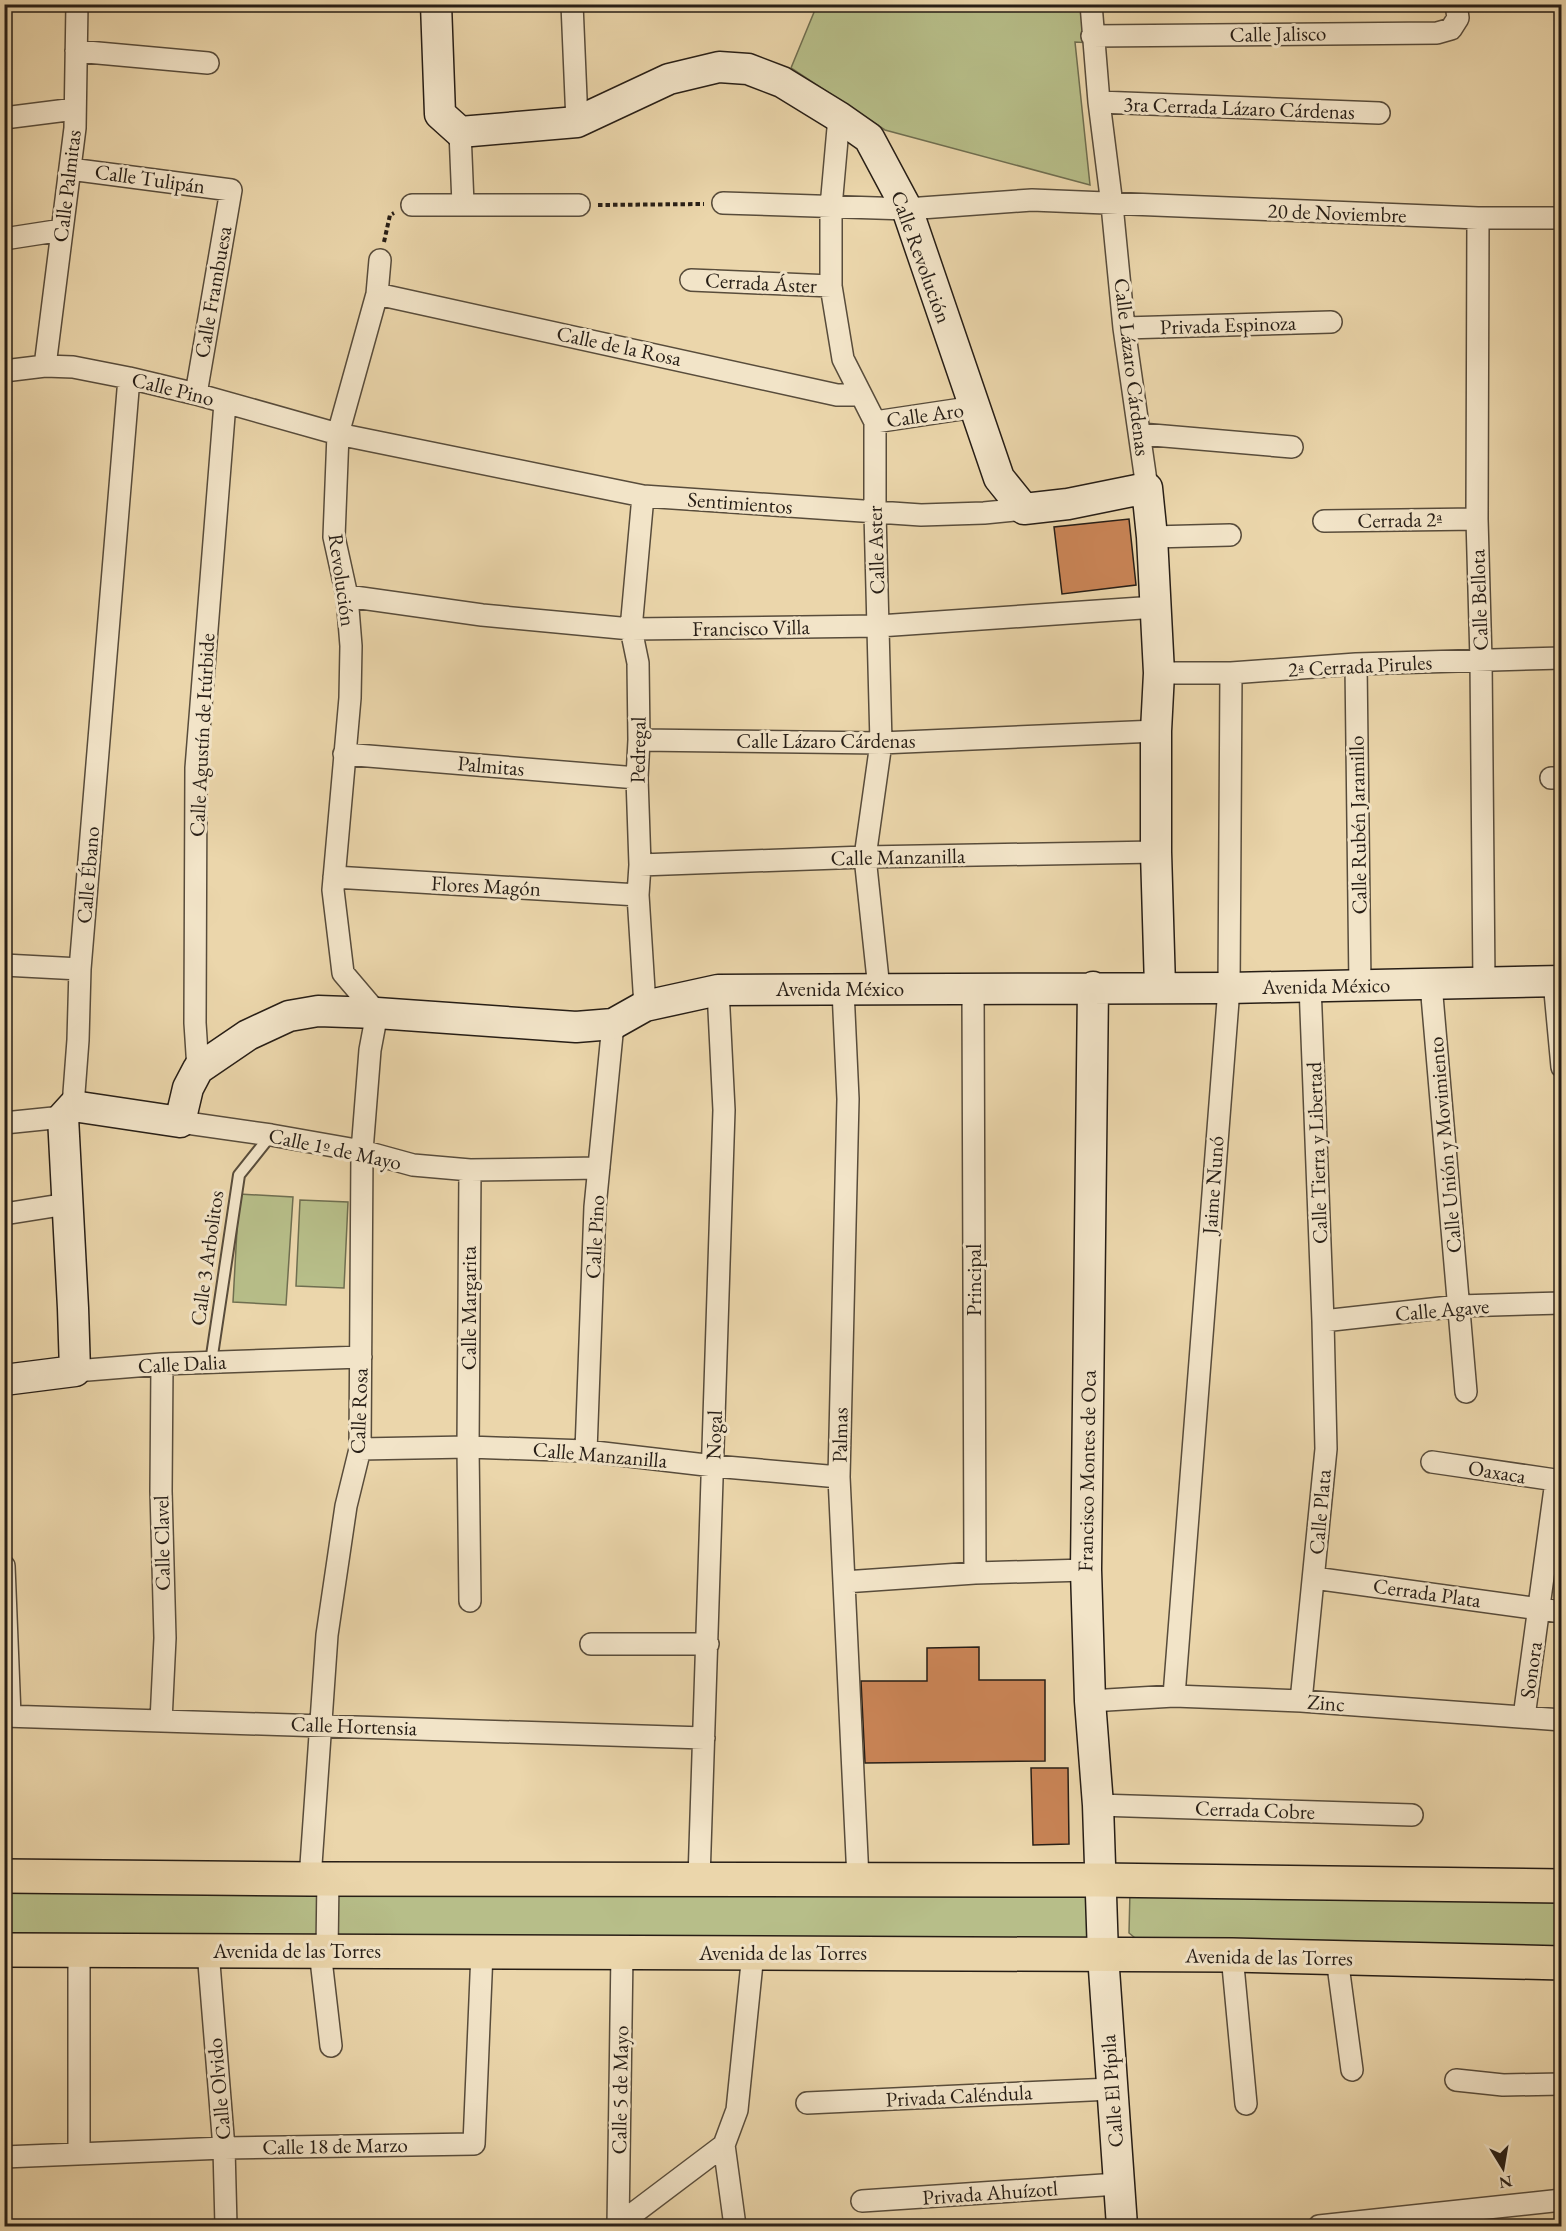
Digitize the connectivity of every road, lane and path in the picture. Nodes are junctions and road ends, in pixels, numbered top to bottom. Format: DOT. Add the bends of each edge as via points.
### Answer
graph roads {
  1 [pos="77,4"];
  2 [pos="436,4"];
  3 [pos="572,4"];
  4 [pos="1091,4"];
  5 [pos="1457,11"];
  6 [pos="1092,36"];
  7 [pos="76,51"];
  8 [pos="208,63"];
  9 [pos="1098,102"];
  10 [pos="75,109"];
  11 [pos="1379,113"];
  12 [pos="839,117"];
  13 [pos="4,118"];
  14 [pos="576,122"];
  15 [pos="460,132"];
  16 [pos="70,169"];
  17 [pos="231,190"];
  18 [pos="723,203"];
  19 [pos="463,204"];
  20 [pos="412,205"];
  21 [pos="579,205"];
  22 [pos="1112,205"];
  23 [pos="831,207"];
  24 [pos="907,209"];
  25 [pos="1478,218"];
  26 [pos="1562,218"];
  27 [pos="62,230"];
  28 [pos="4,238"];
  29 [pos="380,260"];
  30 [pos="691,279"];
  31 [pos="831,286"];
  32 [pos="376,294"];
  33 [pos="1330,322"];
  34 [pos="1125,328"];
  35 [pos="45,366"];
  36 [pos="4,371"];
  37 [pos="129,378"];
  38 [pos="196,394"];
  39 [pos="861,395"];
  40 [pos="225,403"];
  41 [pos="975,407"];
  42 [pos="875,422"];
  43 [pos="338,434"];
  44 [pos="1140,434"];
  45 [pos="1292,447"];
  46 [pos="1147,488"];
  47 [pos="642,496"];
  48 [pos="1024,508"];
  49 [pos="875,513"];
  50 [pos="1477,519"];
  51 [pos="1324,520"];
  52 [pos="1230,535"];
  53 [pos="1152,537"];
  54 [pos="347,596"];
  55 [pos="1156,607"];
  56 [pos="879,626"];
  57 [pos="631,629"];
  58 [pos="1562,658"];
  59 [pos="1481,660"];
  60 [pos="1356,664"];
  61 [pos="1159,673"];
  62 [pos="1230,673"];
  63 [pos="1156,731"];
  64 [pos="639,740"];
  65 [pos="881,743"];
  66 [pos="344,754"];
  67 [pos="637,778"];
  68 [pos="1156,852"];
  69 [pos="864,857"];
  70 [pos="640,865"];
  71 [pos="334,877"];
  72 [pos="638,895"];
  73 [pos="4,965"];
  74 [pos="80,969"];
  75 [pos="1558,981"];
  76 [pos="1484,983"];
  77 [pos="1431,984"];
  78 [pos="1310,985"];
  79 [pos="1360,986"];
  80 [pos="1093,987"];
  81 [pos="1160,987"];
  82 [pos="973,988"];
  83 [pos="1228,988"];
  84 [pos="879,989"];
  85 [pos="718,990"];
  86 [pos="843,990"];
  87 [pos="645,1006"];
  88 [pos="377,1013"];
  89 [pos="614,1024"];
  90 [pos="1562,1067"];
  91 [pos="198,1069"];
  92 [pos="68,1112"];
  93 [pos="180,1122"];
  94 [pos="4,1123"];
  95 [pos="271,1135"];
  96 [pos="362,1151"];
  97 [pos="599,1168"];
  98 [pos="470,1170"];
  99 [pos="68,1204"];
  100 [pos="4,1214"];
  101 [pos="1562,1303"];
  102 [pos="1459,1306"];
  103 [pos="1323,1321"];
  104 [pos="361,1357"];
  105 [pos="211,1362"];
  106 [pos="162,1364"];
  107 [pos="75,1371"];
  108 [pos="4,1380"];
  109 [pos="1466,1392"];
  110 [pos="468,1447"];
  111 [pos="360,1449"];
  112 [pos="586,1450"];
  113 [pos="1432,1462"];
  114 [pos="714,1466"];
  115 [pos="838,1477"];
  116 [pos="1559,1481"];
  117 [pos="4,1566"];
  118 [pos="1086,1570"];
  119 [pos="975,1573"];
  120 [pos="1314,1578"];
  121 [pos="844,1582"];
  122 [pos="470,1601"];
  123 [pos="1540,1608"];
  124 [pos="1562,1612"];
  125 [pos="591,1644"];
  126 [pos="708,1644"];
  127 [pos="1174,1696"];
  128 [pos="1090,1701"];
  129 [pos="1301,1701"];
  130 [pos="7,1716"];
  131 [pos="1524,1717"];
  132 [pos="1562,1720"];
  133 [pos="161,1721"];
  134 [pos="321,1724"];
  135 [pos="704,1738"];
  136 [pos="1098,1805"];
  137 [pos="1412,1815"];
  138 [pos="4,1876"];
  139 [pos="319,1879"];
  140 [pos="699,1880"];
  141 [pos="858,1880"];
  142 [pos="1100,1880"];
  143 [pos="1562,1886"];
  144 [pos="4,1950"];
  145 [pos="79,1950"];
  146 [pos="208,1951"];
  147 [pos="323,1951"];
  148 [pos="482,1952"];
  149 [pos="622,1953"];
  150 [pos="753,1953"];
  151 [pos="1103,1955"];
  152 [pos="1232,1955"];
  153 [pos="1337,1958"];
  154 [pos="1562,1964"];
  155 [pos="331,2046"];
  156 [pos="1352,2070"];
  157 [pos="1456,2080"];
  158 [pos="1562,2084"];
  159 [pos="1111,2089"];
  160 [pos="807,2103"];
  161 [pos="1246,2104"];
  162 [pos="724,2145"];
  163 [pos="224,2148"];
  164 [pos="79,2154"];
  165 [pos="4,2157"];
  166 [pos="1118,2184"];
  167 [pos="1562,2200"];
  168 [pos="862,2202"];
  169 [pos="226,2226"];
  170 [pos="618,2226"];
  171 [pos="735,2226"];
  172 [pos="1122,2226"];
  173 [pos="1319,2226"];
  1 -- 7 [label="street, Calle Palmitas"];
  2 -- 15 [label="street" via="440,114"];
  3 -- 14 [label="street"];
  4 -- 6 [label="street, Calle Lázaro Cárdenas"];
  5 -- 6 [label="street, Calle Jalisco" via="1451,29 1437,33"];
  6 -- 9 [label="street, Calle Lázaro Cárdenas"];
  7 -- 8 [label="street"];
  7 -- 10 [label="street, Calle Palmitas"];
  9 -- 11 [label="street, 3ra Cerrada Lázaro Cárdenas"];
  9 -- 22 [label="street, Calle Lázaro Cárdenas"];
  10 -- 13 [label="street"];
  10 -- 16 [label="street, Calle Palmitas"];
  12 -- 14 [label="street, Calle Revolución" via="782,82 748,69 719,67 669,80"];
  12 -- 23 [label="street, Calle Aster"];
  12 -- 24 [label="street, Calle Revolución" via="869,138"];
  14 -- 15 [label="street, Calle Revolución"];
  15 -- 19 [label="street"];
  16 -- 17 [label="street, Calle Tulipán"];
  16 -- 27 [label="street, Calle Palmitas"];
  17 -- 38 [label="street, Calle Frambuesa"];
  18 -- 21 [label="path"];
  18 -- 23 [label="street, 20 de Noviembre"];
  19 -- 20 [label="street"];
  19 -- 21 [label="street"];
  20 -- 29 [label="path" via="390,215"];
  22 -- 24 [label="street, 20 de Noviembre" via="1032,200"];
  22 -- 25 [label="street, 20 de Noviembre"];
  22 -- 34 [label="street, Calle Lázaro Cárdenas"];
  23 -- 24 [label="street, 20 de Noviembre"];
  23 -- 31 [label="street, Calle Aster"];
  24 -- 41 [label="street, Calle Revolución"];
  25 -- 26 [label="street, 20 de Noviembre"];
  25 -- 50 [label="street, Calle Bellota"];
  27 -- 28 [label="street"];
  27 -- 35 [label="street, Calle Palmitas"];
  29 -- 32 [label="street, Revolución"];
  30 -- 31 [label="street, Cerrada Áster"];
  31 -- 39 [label="street, Calle Aster" via="843,359"];
  32 -- 39 [label="street, Calle de la Rosa" via="837,394"];
  32 -- 43 [label="street, Revolución"];
  33 -- 34 [label="street, Privada Espinoza"];
  34 -- 44 [label="street, Calle Lázaro Cárdenas"];
  35 -- 36 [label="street, Calle Pino"];
  35 -- 37 [label="street, Calle Pino"];
  37 -- 38 [label="street, Calle Pino"];
  37 -- 74 [label="street, Calle Ébano"];
  38 -- 40 [label="street, Calle Pino"];
  39 -- 42 [label="street, Calle Aster"];
  40 -- 43 [label="street, Calle Pino"];
  40 -- 91 [label="street, Calle Agustín de Itúrbide" via="196,768"];
  41 -- 42 [label="street, Calle Aro"];
  41 -- 48 [label="street, Calle Revolución" via="999,478"];
  42 -- 49 [label="street, Calle Aster"];
  43 -- 47 [label="street, Sentimientos"];
  43 -- 54 [label="street, Revolución" via="334,537"];
  44 -- 45 [label="street"];
  44 -- 46 [label="street, Calle Lázaro Cárdenas"];
  46 -- 48 [label="street, Sentimientos" via="1068,504"];
  46 -- 53 [label="street, Calle Lázaro Cárdenas"];
  47 -- 49 [label="street, Sentimientos"];
  47 -- 57 [label="street, Pedregal"];
  48 -- 49 [label="street, Sentimientos" via="973,514"];
  49 -- 56 [label="street, Calle Aster"];
  50 -- 51 [label="street, Cerrada 2ª"];
  50 -- 59 [label="street, Calle Bellota"];
  52 -- 53 [label="street"];
  53 -- 55 [label="street, Calle Lázaro Cárdenas"];
  54 -- 57 [label="street, Francisco Villa" via="482,615"];
  54 -- 66 [label="street, Revolución" via="351,646"];
  55 -- 56 [label="street, Francisco Villa"];
  55 -- 61 [label="street, Calle Lázaro Cárdenas"];
  56 -- 57 [label="street, Francisco Villa"];
  56 -- 65 [label="street, Calle Aster"];
  57 -- 64 [label="street, Pedregal" via="638,663"];
  58 -- 59 [label="street, 2ª Cerrada Pirules"];
  59 -- 60 [label="street, 2ª Cerrada Pirules"];
  59 -- 76 [label="street, Calle Bellota"];
  60 -- 62 [label="street, 2ª Cerrada Pirules"];
  60 -- 79 [label="street, Calle Rubén Jaramillo"];
  61 -- 62 [label="street, 2ª Cerrada Pirules"];
  61 -- 63 [label="street, Calle Lázaro Cárdenas"];
  62 -- 83 [label="street, Jaime Nunó"];
  63 -- 65 [label="street, Calle Lázaro Cárdenas"];
  63 -- 68 [label="street, Calle Lázaro Cárdenas"];
  64 -- 65 [label="street, Calle Lázaro Cárdenas"];
  64 -- 67 [label="street, Pedregal"];
  65 -- 69 [label="street, Calle Aster"];
  66 -- 67 [label="street, Palmitas"];
  66 -- 71 [label="street, Revolución"];
  67 -- 70 [label="street, Pedregal"];
  68 -- 69 [label="street, Calle Manzanilla"];
  68 -- 81 [label="street, Calle Lázaro Cárdenas"];
  69 -- 70 [label="street, Calle Manzanilla"];
  69 -- 84 [label="street, Calle Aster"];
  70 -- 72 [label="street, Pedregal"];
  71 -- 72 [label="street, Flores Magón"];
  71 -- 88 [label="street, Revolución" via="343,973"];
  72 -- 87 [label="street, Pedregal"];
  73 -- 74 [label="street"];
  74 -- 92 [label="street, Calle Ébano" via="78,1040"];
  75 -- 76 [label="street, Avenida México"];
  75 -- 90 [label="street"];
  76 -- 77 [label="street, Avenida México"];
  77 -- 79 [label="street, Avenida México"];
  77 -- 102 [label="street, Calle Unión y Movimiento"];
  78 -- 79 [label="street, Avenida México"];
  78 -- 83 [label="street, Avenida México"];
  78 -- 103 [label="street, Calle Tierra y Libertad"];
  80 -- 81 [label="street, Avenida México"];
  80 -- 82 [label="street, Avenida México"];
  80 -- 118 [label="street, Francisco Montes de Oca"];
  81 -- 83 [label="street, Avenida México"];
  82 -- 84 [label="street, Avenida México"];
  82 -- 119 [label="street, Principal"];
  83 -- 127 [label="street, Jaime Nunó"];
  84 -- 86 [label="street, Avenida México"];
  85 -- 86 [label="street, Avenida México"];
  85 -- 87 [label="street, Avenida México"];
  85 -- 114 [label="street, Nogal" via="724,1110"];
  86 -- 115 [label="street, Palmas" via="848,1099"];
  87 -- 89 [label="street, Avenida México"];
  88 -- 89 [label="street, Avenida México" via="576,1027"];
  88 -- 91 [label="street, Avenida México" via="318,1011 289,1016 248,1035"];
  88 -- 96 [label="street, Calle Rosa"];
  89 -- 97 [label="street, Calle Pino"];
  91 -- 93 [label="street" via="188,1088"];
  92 -- 93 [label="street, Calle 1º de Mayo"];
  92 -- 94 [label="street"];
  92 -- 99 [label="street, Calle Ébano"];
  93 -- 95 [label="street, Calle 1º de Mayo"];
  95 -- 96 [label="street, Calle 1º de Mayo"];
  95 -- 105 [label="lane, Calle 3 Arbolitos" via="239,1175"];
  96 -- 98 [label="street, Calle 1º de Mayo" via="413,1165"];
  96 -- 104 [label="street, Calle Rosa"];
  97 -- 98 [label="street, Calle 1º de Mayo"];
  97 -- 112 [label="street, Calle Pino"];
  98 -- 110 [label="street, Calle Margarita"];
  99 -- 100 [label="street"];
  99 -- 107 [label="street, Calle Ébano"];
  101 -- 102 [label="street, Calle Agave"];
  102 -- 103 [label="street, Calle Agave"];
  102 -- 109 [label="street, Calle Unión y Movimiento"];
  103 -- 120 [label="street, Calle Plata" via="1326,1449"];
  104 -- 105 [label="street, Calle Dalia"];
  104 -- 111 [label="street, Calle Rosa"];
  105 -- 106 [label="street, Calle Dalia"];
  106 -- 107 [label="street, Calle Dalia"];
  106 -- 133 [label="street, Calle Clavel" via="165,1638"];
  107 -- 108 [label="street, Calle Dalia"];
  110 -- 111 [label="street, Calle Manzanilla"];
  110 -- 112 [label="street, Calle Manzanilla"];
  110 -- 122 [label="street, Calle Margarita"];
  111 -- 134 [label="street, Calle Rosa" via="346,1506 327,1635"];
  112 -- 114 [label="street, Calle Manzanilla"];
  113 -- 116 [label="street, Oaxaca"];
  114 -- 115 [label="street, Calle Manzanilla"];
  114 -- 126 [label="street, Nogal"];
  115 -- 121 [label="street, Palmas"];
  116 -- 123 [label="street, Sonora"];
  117 -- 130 [label="street"];
  118 -- 119 [label="street"];
  118 -- 128 [label="street, Francisco Montes de Oca"];
  119 -- 121 [label="street"];
  120 -- 123 [label="street, Cerrada Plata"];
  120 -- 129 [label="street, Calle Plata"];
  121 -- 141 [label="street, Palmas"];
  123 -- 124 [label="street, Cerrada Plata"];
  123 -- 131 [label="street, Sonora"];
  125 -- 126 [label="street"];
  126 -- 135 [label="street, Nogal"];
  127 -- 128 [label="street, Zinc"];
  127 -- 129 [label="street, Zinc"];
  128 -- 136 [label="street, Francisco Montes de Oca"];
  129 -- 131 [label="street, Zinc"];
  130 -- 133 [label="street, Calle Hortensia"];
  131 -- 132 [label="street, Zinc"];
  133 -- 134 [label="street, Calle Hortensia"];
  134 -- 135 [label="street, Calle Hortensia"];
  134 -- 139 [label="street, Calle Rosa"];
  135 -- 140 [label="street, Nogal"];
  136 -- 137 [label="street, Cerrada Cobre"];
  136 -- 142 [label="street, Francisco Montes de Oca"];
  138 -- 139 [label="main road"];
  139 -- 140 [label="main road"];
  139 -- 147 [label="street, Calle Rosa"];
  140 -- 141 [label="main road"];
  141 -- 142 [label="main road"];
  142 -- 143 [label="main road"];
  142 -- 151 [label="street, Francisco Montes de Oca"];
  144 -- 145 [label="main road, Avenida de las Torres"];
  145 -- 146 [label="main road, Avenida de las Torres"];
  145 -- 164 [label="street"];
  146 -- 147 [label="main road, Avenida de las Torres"];
  146 -- 163 [label="street, Calle Olvido"];
  147 -- 148 [label="main road, Avenida de las Torres"];
  147 -- 155 [label="street, Calle Rosa"];
  148 -- 149 [label="main road, Avenida de las Torres"];
  148 -- 163 [label="street, Calle 18 de Marzo" via="474,2144"];
  149 -- 150 [label="main road, Avenida de las Torres"];
  149 -- 170 [label="street, Calle 5 de Mayo"];
  150 -- 151 [label="main road, Avenida de las Torres"];
  150 -- 162 [label="street" via="737,2110"];
  151 -- 152 [label="main road, Avenida de las Torres"];
  151 -- 159 [label="street, Calle El Pípila"];
  152 -- 153 [label="main road, Avenida de las Torres"];
  152 -- 161 [label="street"];
  153 -- 154 [label="main road, Avenida de las Torres"];
  153 -- 156 [label="street"];
  157 -- 158 [label="street" via="1503,2085"];
  159 -- 160 [label="street, Privada Caléndula"];
  159 -- 166 [label="street, Calle El Pípila"];
  162 -- 170 [label="street"];
  162 -- 171 [label="street"];
  163 -- 164 [label="street, Calle 18 de Marzo"];
  163 -- 169 [label="street, Calle Olvido"];
  164 -- 165 [label="street, Calle 18 de Marzo"];
  166 -- 168 [label="street, Privada Ahuízotl"];
  166 -- 172 [label="street, Calle El Pípila"];
  167 -- 173 [label="street"];
}
